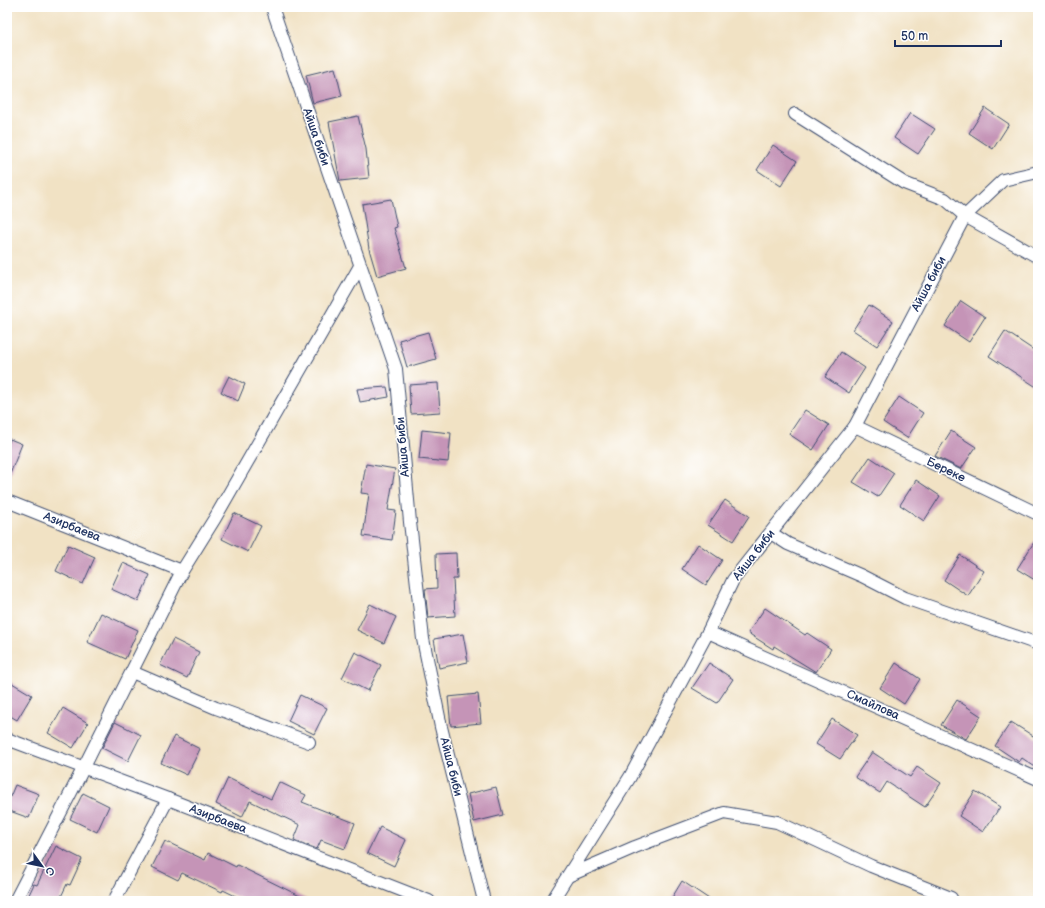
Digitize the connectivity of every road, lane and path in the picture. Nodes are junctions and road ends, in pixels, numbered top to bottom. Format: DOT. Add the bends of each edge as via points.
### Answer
graph roads {
  1 [pos="272,7"];
  2 [pos="795,114"];
  3 [pos="1038,172"];
  4 [pos="965,216"];
  5 [pos="1038,257"];
  6 [pos="360,266"];
  7 [pos="855,426"];
  8 [pos="7,501"];
  9 [pos="1038,514"];
  10 [pos="771,533"];
  11 [pos="182,570"];
  12 [pos="708,632"];
  13 [pos="1038,644"];
  14 [pos="132,672"];
  15 [pos="7,739"];
  16 [pos="309,742"];
  17 [pos="84,767"];
  18 [pos="1038,779"];
  19 [pos="168,799"];
  20 [pos="568,876"];
  21 [pos="951,898"];
  22 [pos="14,901"];
  23 [pos="114,901"];
  24 [pos="429,901"];
  25 [pos="484,901"];
  26 [pos="552,901"];
  1 -- 6 [label="street, Айша биби"];
  2 -- 4 [label="street" via="904,183 945,199"];
  3 -- 4 [label="street, Айша биби" via="1003,180"];
  4 -- 5 [label="street"];
  4 -- 7 [label="street, Айша биби"];
  6 -- 11 [label="street" via="215,518"];
  6 -- 25 [label="street, Айша биби" via="396,369 423,639 441,727"];
  7 -- 9 [label="street, Береке"];
  7 -- 10 [label="street, Айша биби"];
  8 -- 11 [label="street, Азирбаева"];
  10 -- 12 [label="street, Айша биби" via="734,580"];
  10 -- 13 [label="street" via="788,544 905,598"];
  11 -- 14 [label="street"];
  12 -- 18 [label="street, Смайлова"];
  12 -- 20 [label="street, Айша биби" via="630,777"];
  14 -- 16 [label="street" via="216,708"];
  14 -- 17 [label="street"];
  15 -- 17 [label="street, Азирбаева"];
  17 -- 19 [label="street, Азирбаева"];
  17 -- 22 [label="street"];
  19 -- 23 [label="street"];
  19 -- 24 [label="street, Азирбаева"];
  20 -- 21 [label="street" via="635,847 724,814 777,822 871,866"];
  20 -- 26 [label="street, Айша биби"];
}
